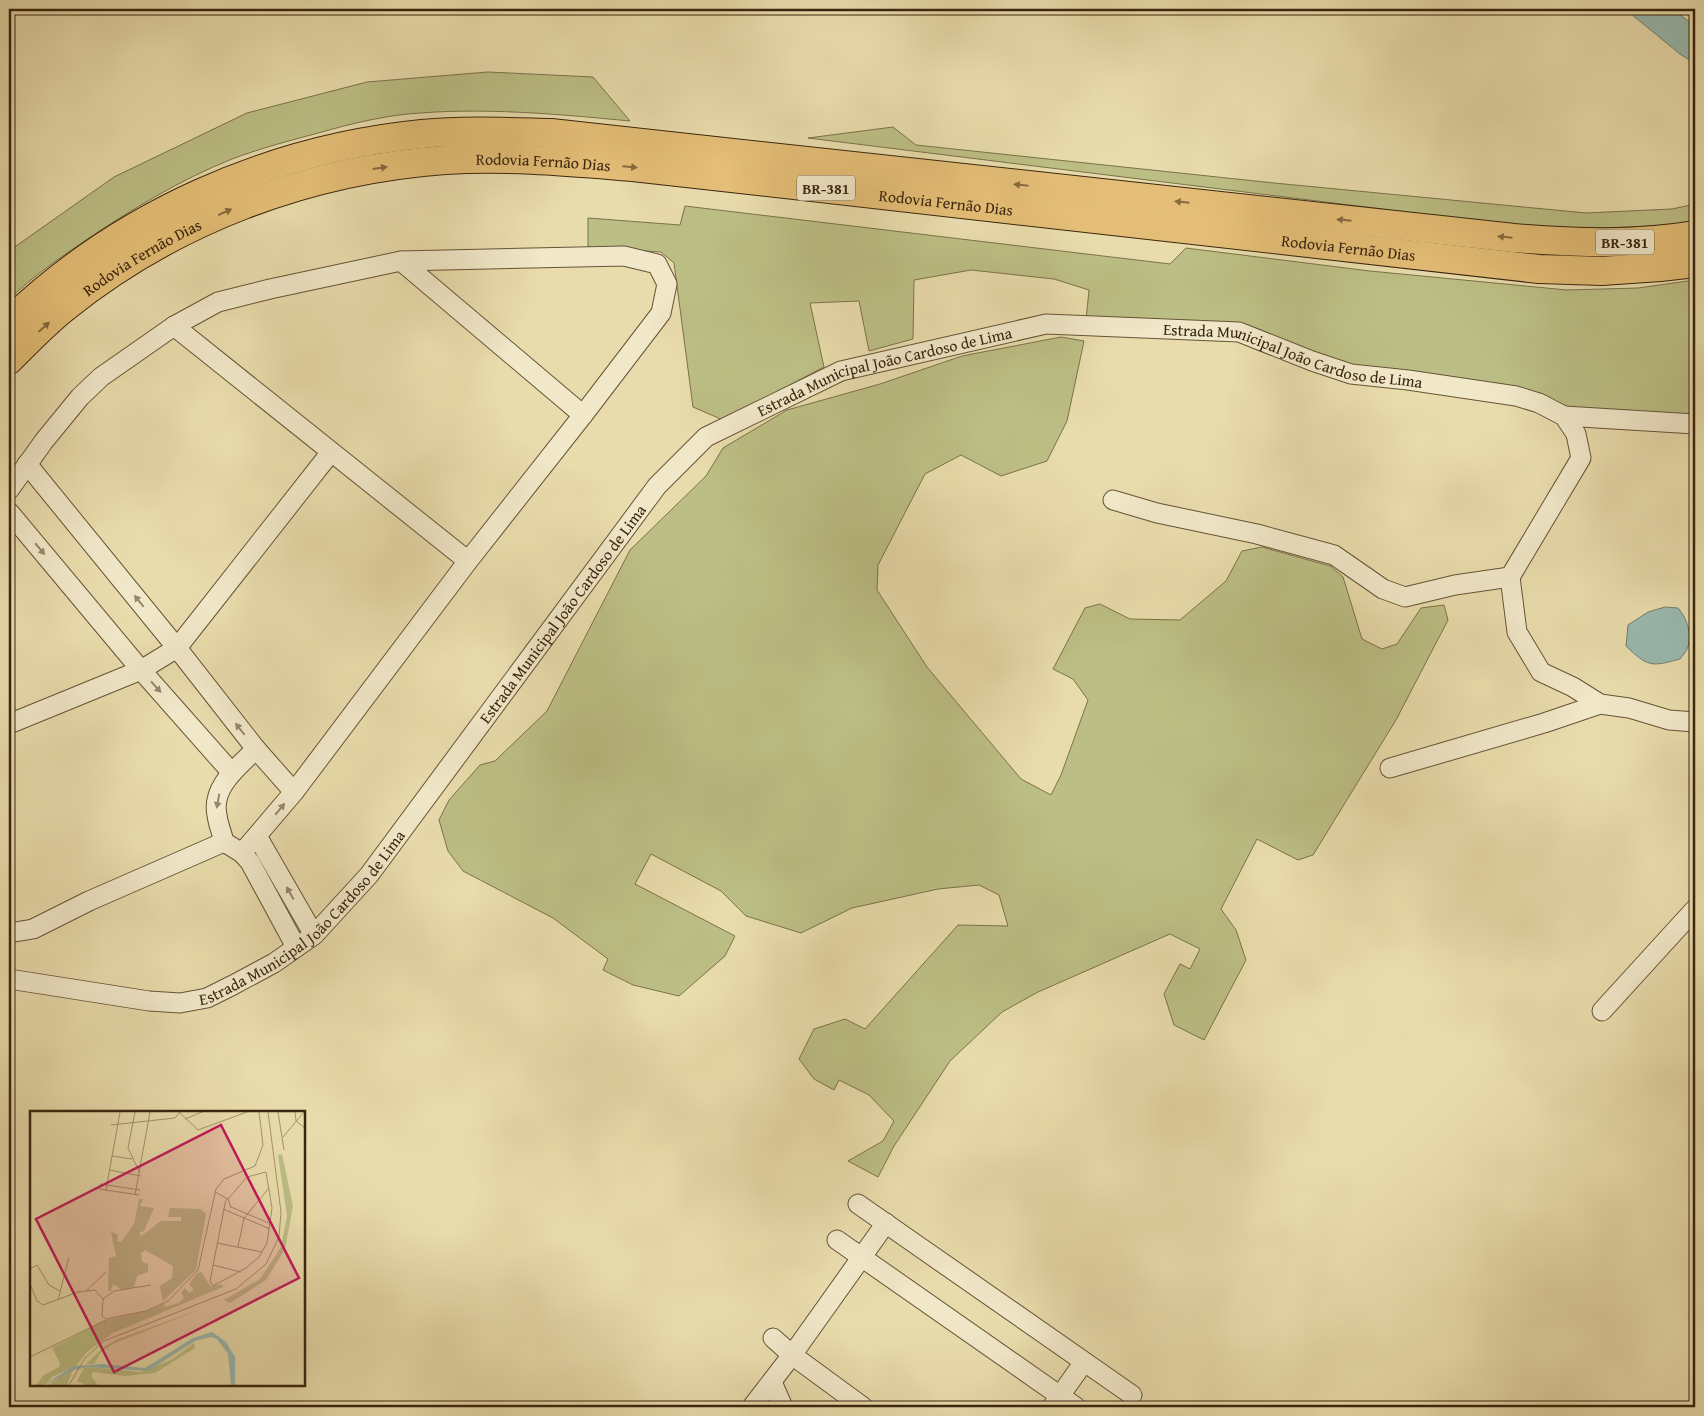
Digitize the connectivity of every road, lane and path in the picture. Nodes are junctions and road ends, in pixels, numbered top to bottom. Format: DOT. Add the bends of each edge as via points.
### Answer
graph roads {
  1 [pos="1695,235"];
  2 [pos="402,261"];
  3 [pos="1695,263"];
  4 [pos="9,322"];
  5 [pos="174,326"];
  6 [pos="9,360"];
  7 [pos="583,415"];
  8 [pos="1564,416"];
  9 [pos="1695,424"];
  10 [pos="331,452"];
  11 [pos="27,464"];
  12 [pos="9,490"];
  13 [pos="1113,500"];
  14 [pos="9,512"];
  15 [pos="468,561"];
  16 [pos="1510,577"];
  17 [pos="177,648"];
  18 [pos="140,670"];
  19 [pos="1600,704"];
  20 [pos="1695,722"];
  21 [pos="9,724"];
  22 [pos="256,749"];
  23 [pos="1390,768"];
  24 [pos="232,773"];
  25 [pos="294,792"];
  26 [pos="258,836"];
  27 [pos="224,842"];
  28 [pos="242,853"];
  29 [pos="1695,909"];
  30 [pos="9,932"];
  31 [pos="314,935"];
  32 [pos="296,947"];
  33 [pos="9,979"];
  34 [pos="1602,1011"];
  35 [pos="858,1204"];
  36 [pos="886,1223"];
  37 [pos="837,1240"];
  38 [pos="862,1257"];
  39 [pos="773,1338"];
  40 [pos="792,1355"];
  41 [pos="1084,1362"];
  42 [pos="772,1382"];
  43 [pos="1132,1395"];
  44 [pos="1056,1402"];
  45 [pos="752,1407"];
  46 [pos="783,1407"];
  47 [pos="863,1407"];
  48 [pos="1076,1407"];
  1 -- 4 [label="highway, Rodovia Fernão Dias / BR-381, one-way" via="1637,242 1579,243 1514,238 629,140 551,133 440,133 312,153 204,191 157,215 63,274"];
  2 -- 5 [label="street" via="218,302"];
  2 -- 7 [label="street"];
  2 -- 7 [label="street" via="624,256 657,264 667,284 661,313"];
  6 -- 3 [label="highway, Rodovia Fernão Dias / BR-381, one-way" via="70,304 140,256 192,226 245,203 355,171 445,160 502,158 633,167 1539,269 1602,271"];
  5 -- 10 [label="street"];
  5 -- 11 [label="street" via="101,377"];
  7 -- 15 [label="street"];
  8 -- 9 [label="street"];
  8 -- 16 [label="street" via="1576,434 1581,458"];
  8 -- 31 [label="street, Estrada Municipal João Cardoso de Lima" via="1516,396 1351,374 1238,332 1046,324 841,371 706,437 657,486 369,875"];
  10 -- 15 [label="street"];
  10 -- 17 [label="street"];
  11 -- 12 [label="street"];
  17 -- 11 [label="street, one-way"];
  13 -- 16 [label="street" via="1334,555 1383,589 1404,597"];
  14 -- 18 [label="street, one-way"];
  15 -- 25 [label="street"];
  16 -- 19 [label="street" via="1517,632 1541,672 1573,686"];
  17 -- 18 [label="street"];
  22 -- 17 [label="street, one-way"];
  18 -- 21 [label="street"];
  18 -- 24 [label="street, one-way"];
  19 -- 20 [label="street" via="1629,708 1670,720"];
  19 -- 23 [label="street"];
  22 -- 24 [label="street"];
  22 -- 25 [label="street"];
  24 -- 27 [label="street, one-way" via="223,783 216,813"];
  26 -- 25 [label="street, one-way"];
  26 -- 28 [label="street"];
  31 -- 26 [label="street, one-way"];
  27 -- 28 [label="street"];
  27 -- 30 [label="street" via="33,929"];
  28 -- 32 [label="street"];
  29 -- 34 [label="street"];
  31 -- 32 [label="street, Estrada Municipal João Cardoso de Lima"];
  32 -- 33 [label="street, Estrada Municipal João Cardoso de Lima" via="207,998 180,1002 149,1002"];
  35 -- 36 [label="street"];
  36 -- 38 [label="street"];
  36 -- 41 [label="street"];
  37 -- 38 [label="street"];
  38 -- 40 [label="street"];
  38 -- 44 [label="street"];
  39 -- 40 [label="street"];
  40 -- 42 [label="street"];
  40 -- 47 [label="street"];
  41 -- 43 [label="street"];
  41 -- 44 [label="street"];
  42 -- 45 [label="street"];
  42 -- 46 [label="street"];
  44 -- 48 [label="street"];
}
